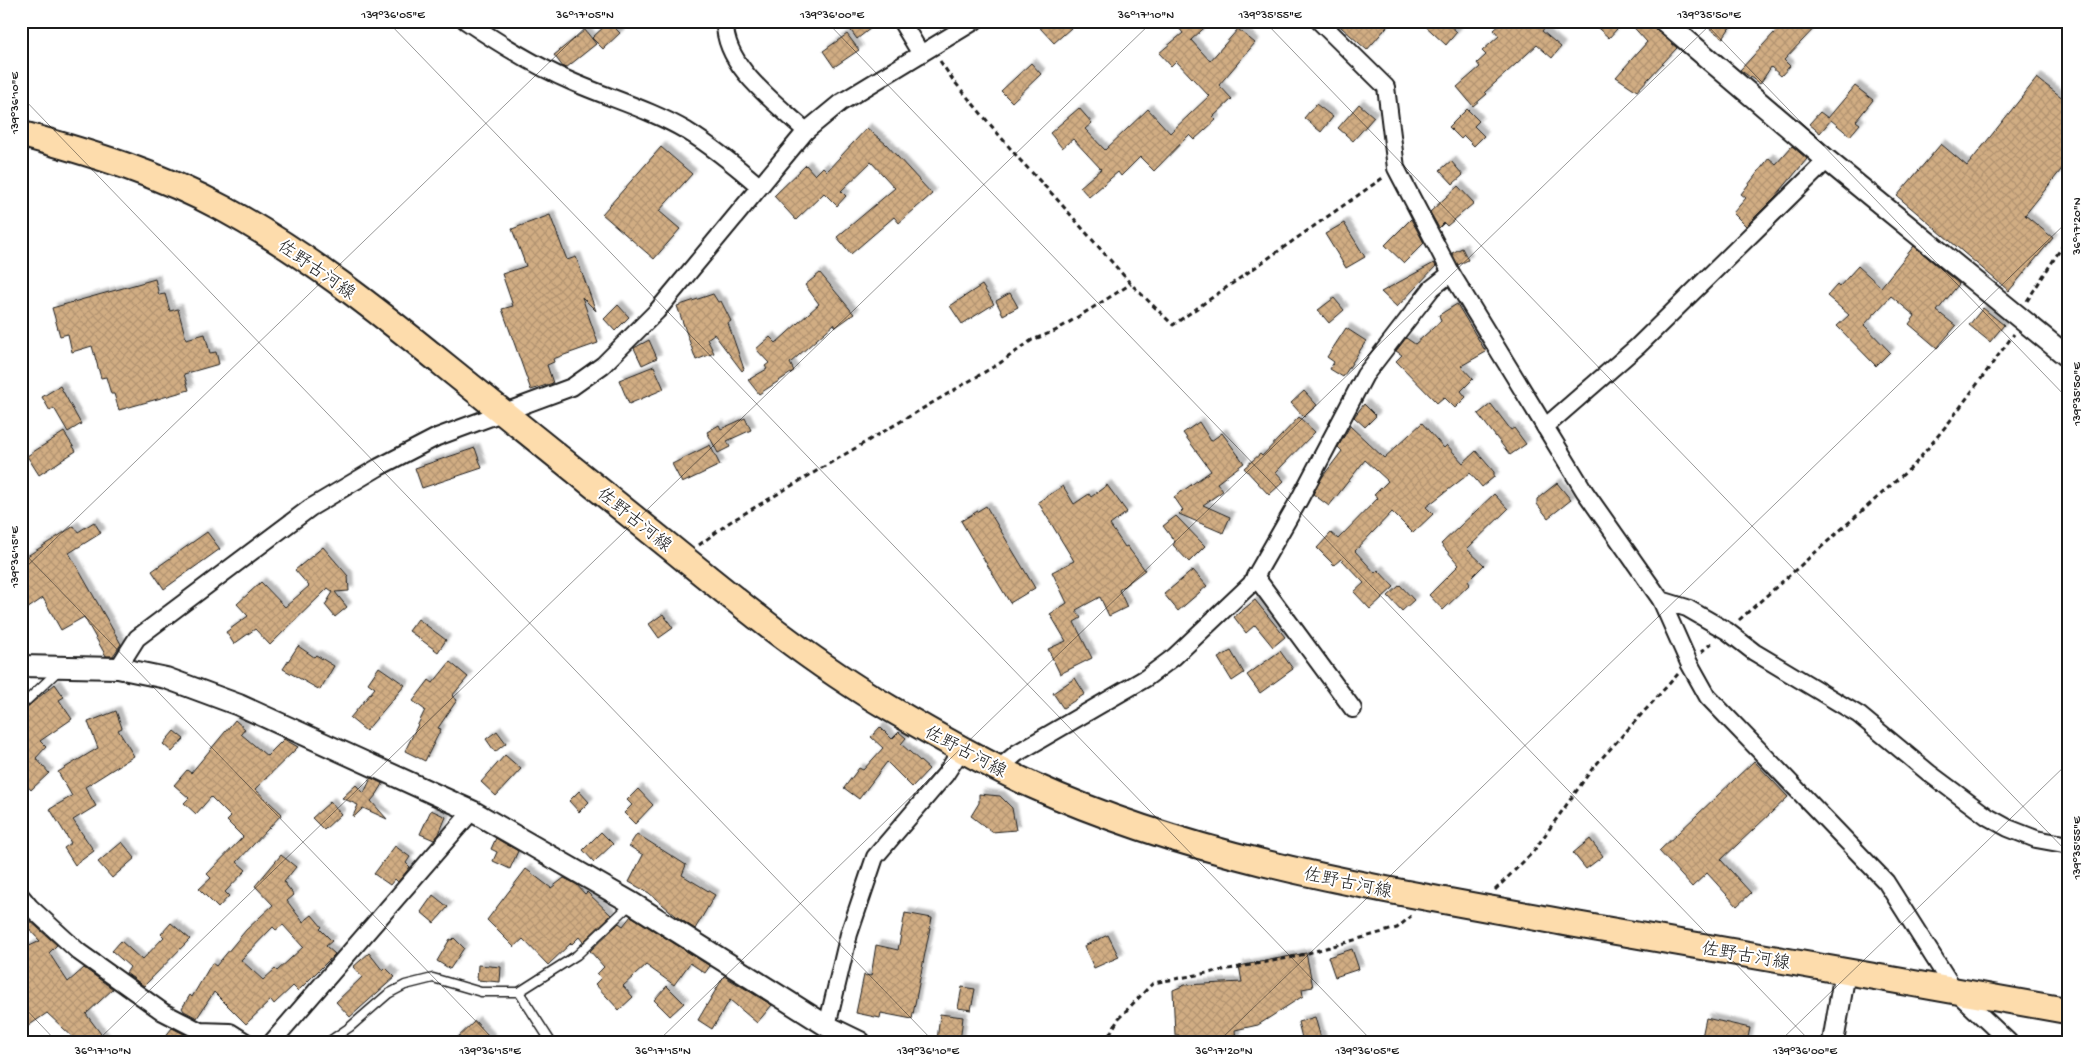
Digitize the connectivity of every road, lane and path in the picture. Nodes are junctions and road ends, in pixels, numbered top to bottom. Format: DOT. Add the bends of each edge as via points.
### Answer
graph roads {
  1 [pos="466,21"];
  2 [pos="725,21"];
  3 [pos="901,21"];
  4 [pos="975,21"];
  5 [pos="1319,21"];
  6 [pos="1664,21"];
  7 [pos="926,51"];
  8 [pos="806,131"];
  9 [pos="21,134"];
  10 [pos="1827,160"];
  11 [pos="1396,168"];
  12 [pos="759,186"];
  13 [pos="2069,236"];
  14 [pos="1451,273"];
  15 [pos="1130,284"];
  16 [pos="2020,319"];
  17 [pos="2069,358"];
  18 [pos="503,412"];
  19 [pos="1545,427"];
  20 [pos="683,558"];
  21 [pos="1255,576"];
  22 [pos="1661,600"];
  23 [pos="1727,631"];
  24 [pos="1688,662"];
  25 [pos="21,666"];
  26 [pos="61,668"];
  27 [pos="118,668"];
  28 [pos="21,706"];
  29 [pos="1354,709"];
  30 [pos="962,749"];
  31 [pos="998,769"];
  32 [pos="472,811"];
  33 [pos="2069,845"];
  34 [pos="21,896"];
  35 [pos="1431,899"];
  36 [pos="632,903"];
  37 [pos="1480,907"];
  38 [pos="1844,972"];
  39 [pos="1955,990"];
  40 [pos="520,992"];
  41 [pos="2069,1010"];
  42 [pos="827,1026"];
  43 [pos="246,1042"];
  44 [pos="272,1042"];
  45 [pos="328,1042"];
  46 [pos="551,1042"];
  47 [pos="860,1042"];
  48 [pos="1105,1042"];
  49 [pos="1833,1042"];
  50 [pos="2009,1042"];
  1 -- 12 [label="street" via="506,47 574,83 645,109 686,130 723,154"];
  2 -- 8 [label="street" via="725,32 739,65"];
  3 -- 7 [label="street"];
  4 -- 7 [label="street"];
  5 -- 11 [label="street" via="1386,87"];
  6 -- 10 [label="street"];
  7 -- 8 [label="street" via="840,103"];
  7 -- 15 [label="path"];
  8 -- 12 [label="street"];
  9 -- 18 [label="main road, 佐野古河線" via="102,156 184,189 254,226 305,258 389,320"];
  10 -- 16 [label="street"];
  10 -- 19 [label="street" via="1638,346"];
  11 -- 14 [label="street"];
  11 -- 15 [label="path" via="1173,326"];
  12 -- 18 [label="street" via="658,311 603,365 572,387"];
  13 -- 16 [label="path"];
  14 -- 19 [label="street"];
  14 -- 21 [label="street" via="1432,288 1365,375"];
  15 -- 20 [label="path" via="730,522"];
  16 -- 17 [label="street"];
  16 -- 23 [label="path" via="1950,421 1915,464"];
  18 -- 20 [label="main road, 佐野古河線"];
  18 -- 27 [label="street" via="437,437 310,508 137,638"];
  19 -- 22 [label="street" via="1585,492"];
  20 -- 30 [label="main road, 佐野古河線" via="768,626 825,666 885,706"];
  21 -- 29 [label="street"];
  21 -- 31 [label="street" via="1251,584 1174,658 1146,678 1017,753"];
  22 -- 23 [label="street" via="1687,608"];
  22 -- 24 [label="street"];
  23 -- 24 [label="path"];
  23 -- 33 [label="street" via="1754,652 1860,715 1988,817 2036,839"];
  24 -- 37 [label="path" via="1592,769 1533,852"];
  24 -- 39 [label="street" via="1708,697 1725,717 1886,882"];
  25 -- 26 [label="street"];
  26 -- 27 [label="street"];
  26 -- 28 [label="lane"];
  27 -- 32 [label="street" via="166,678 240,706"];
  30 -- 31 [label="main road, 佐野古河線"];
  30 -- 42 [label="street" via="945,775 875,857 849,934"];
  31 -- 35 [label="main road, 佐野古河線" via="1080,804 1203,847 1320,877"];
  32 -- 36 [label="street"];
  32 -- 44 [label="street"];
  34 -- 43 [label="street" via="79,952 163,1012 200,1031 230,1032"];
  35 -- 37 [label="main road, 佐野古河線"];
  35 -- 48 [label="path" via="1397,928 1294,957 1153,983 1119,1018"];
  36 -- 40 [label="lane" via="577,955"];
  36 -- 42 [label="street"];
  37 -- 38 [label="main road, 佐野古河線"];
  38 -- 39 [label="main road, 佐野古河線"];
  38 -- 49 [label="street"];
  39 -- 41 [label="main road, 佐野古河線"];
  39 -- 50 [label="street"];
  40 -- 45 [label="lane" via="481,992 433,978 405,985 388,994"];
  40 -- 46 [label="lane"];
  42 -- 47 [label="street"];
}
